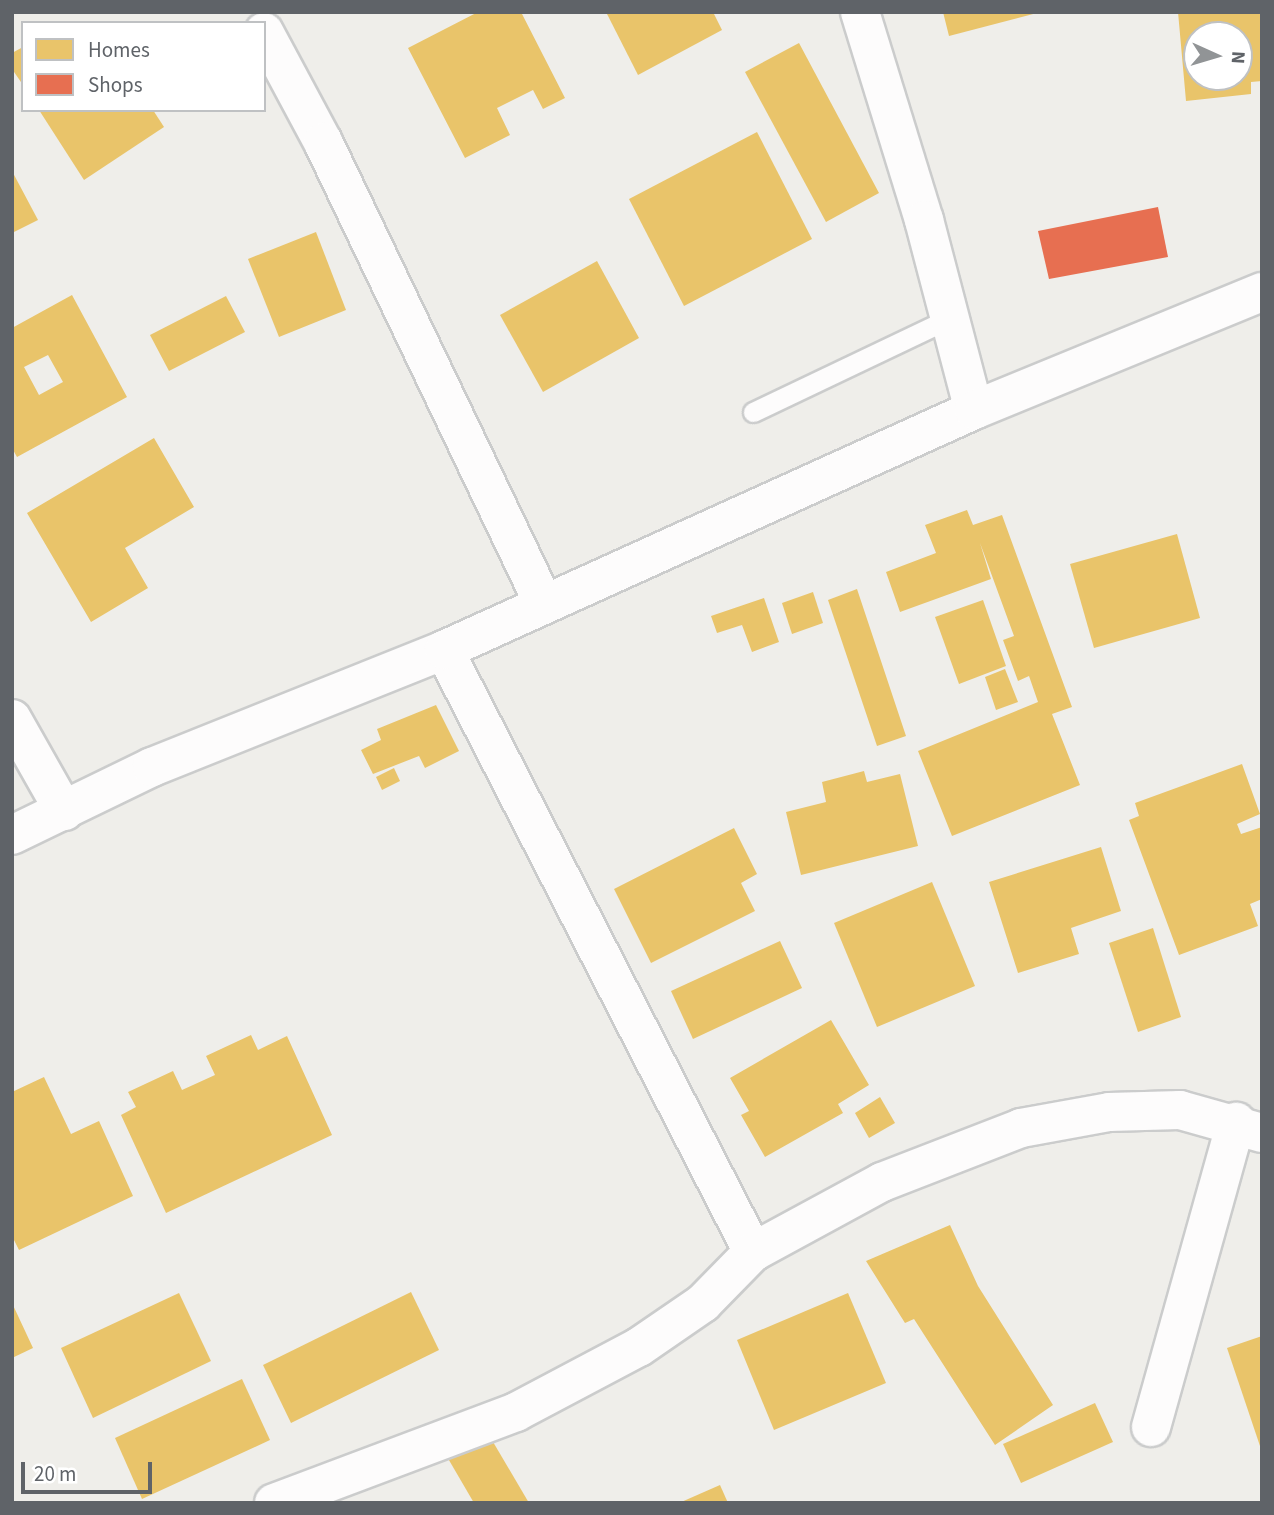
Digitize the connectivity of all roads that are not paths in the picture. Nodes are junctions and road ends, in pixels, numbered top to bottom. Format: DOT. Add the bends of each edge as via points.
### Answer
graph roads {
  1 [pos="860,12"];
  2 [pos="266,36"];
  3 [pos="1262,292"];
  4 [pos="950,318"];
  5 [pos="974,410"];
  6 [pos="753,412"];
  7 [pos="544,604"];
  8 [pos="444,650"];
  9 [pos="12,719"];
  10 [pos="64,811"];
  11 [pos="12,835"];
  12 [pos="1249,1127"];
  13 [pos="753,1252"];
  14 [pos="1151,1427"];
  15 [pos="274,1503"];
  1 -- 4 [label="street"];
  2 -- 7 [label="street" via="323,142"];
  3 -- 5 [label="street"];
  4 -- 5 [label="street"];
  4 -- 6 [label="lane"];
  5 -- 7 [label="street"];
  7 -- 8 [label="street"];
  8 -- 10 [label="street" via="152,767"];
  8 -- 13 [label="street"];
  9 -- 10 [label="street"];
  10 -- 11 [label="street"];
  12 -- 13 [label="street" via="1180,1110 1121,1111 1021,1128 882,1182"];
  12 -- 14 [label="street"];
  13 -- 15 [label="street" via="703,1303 639,1347 516,1412"];
}
